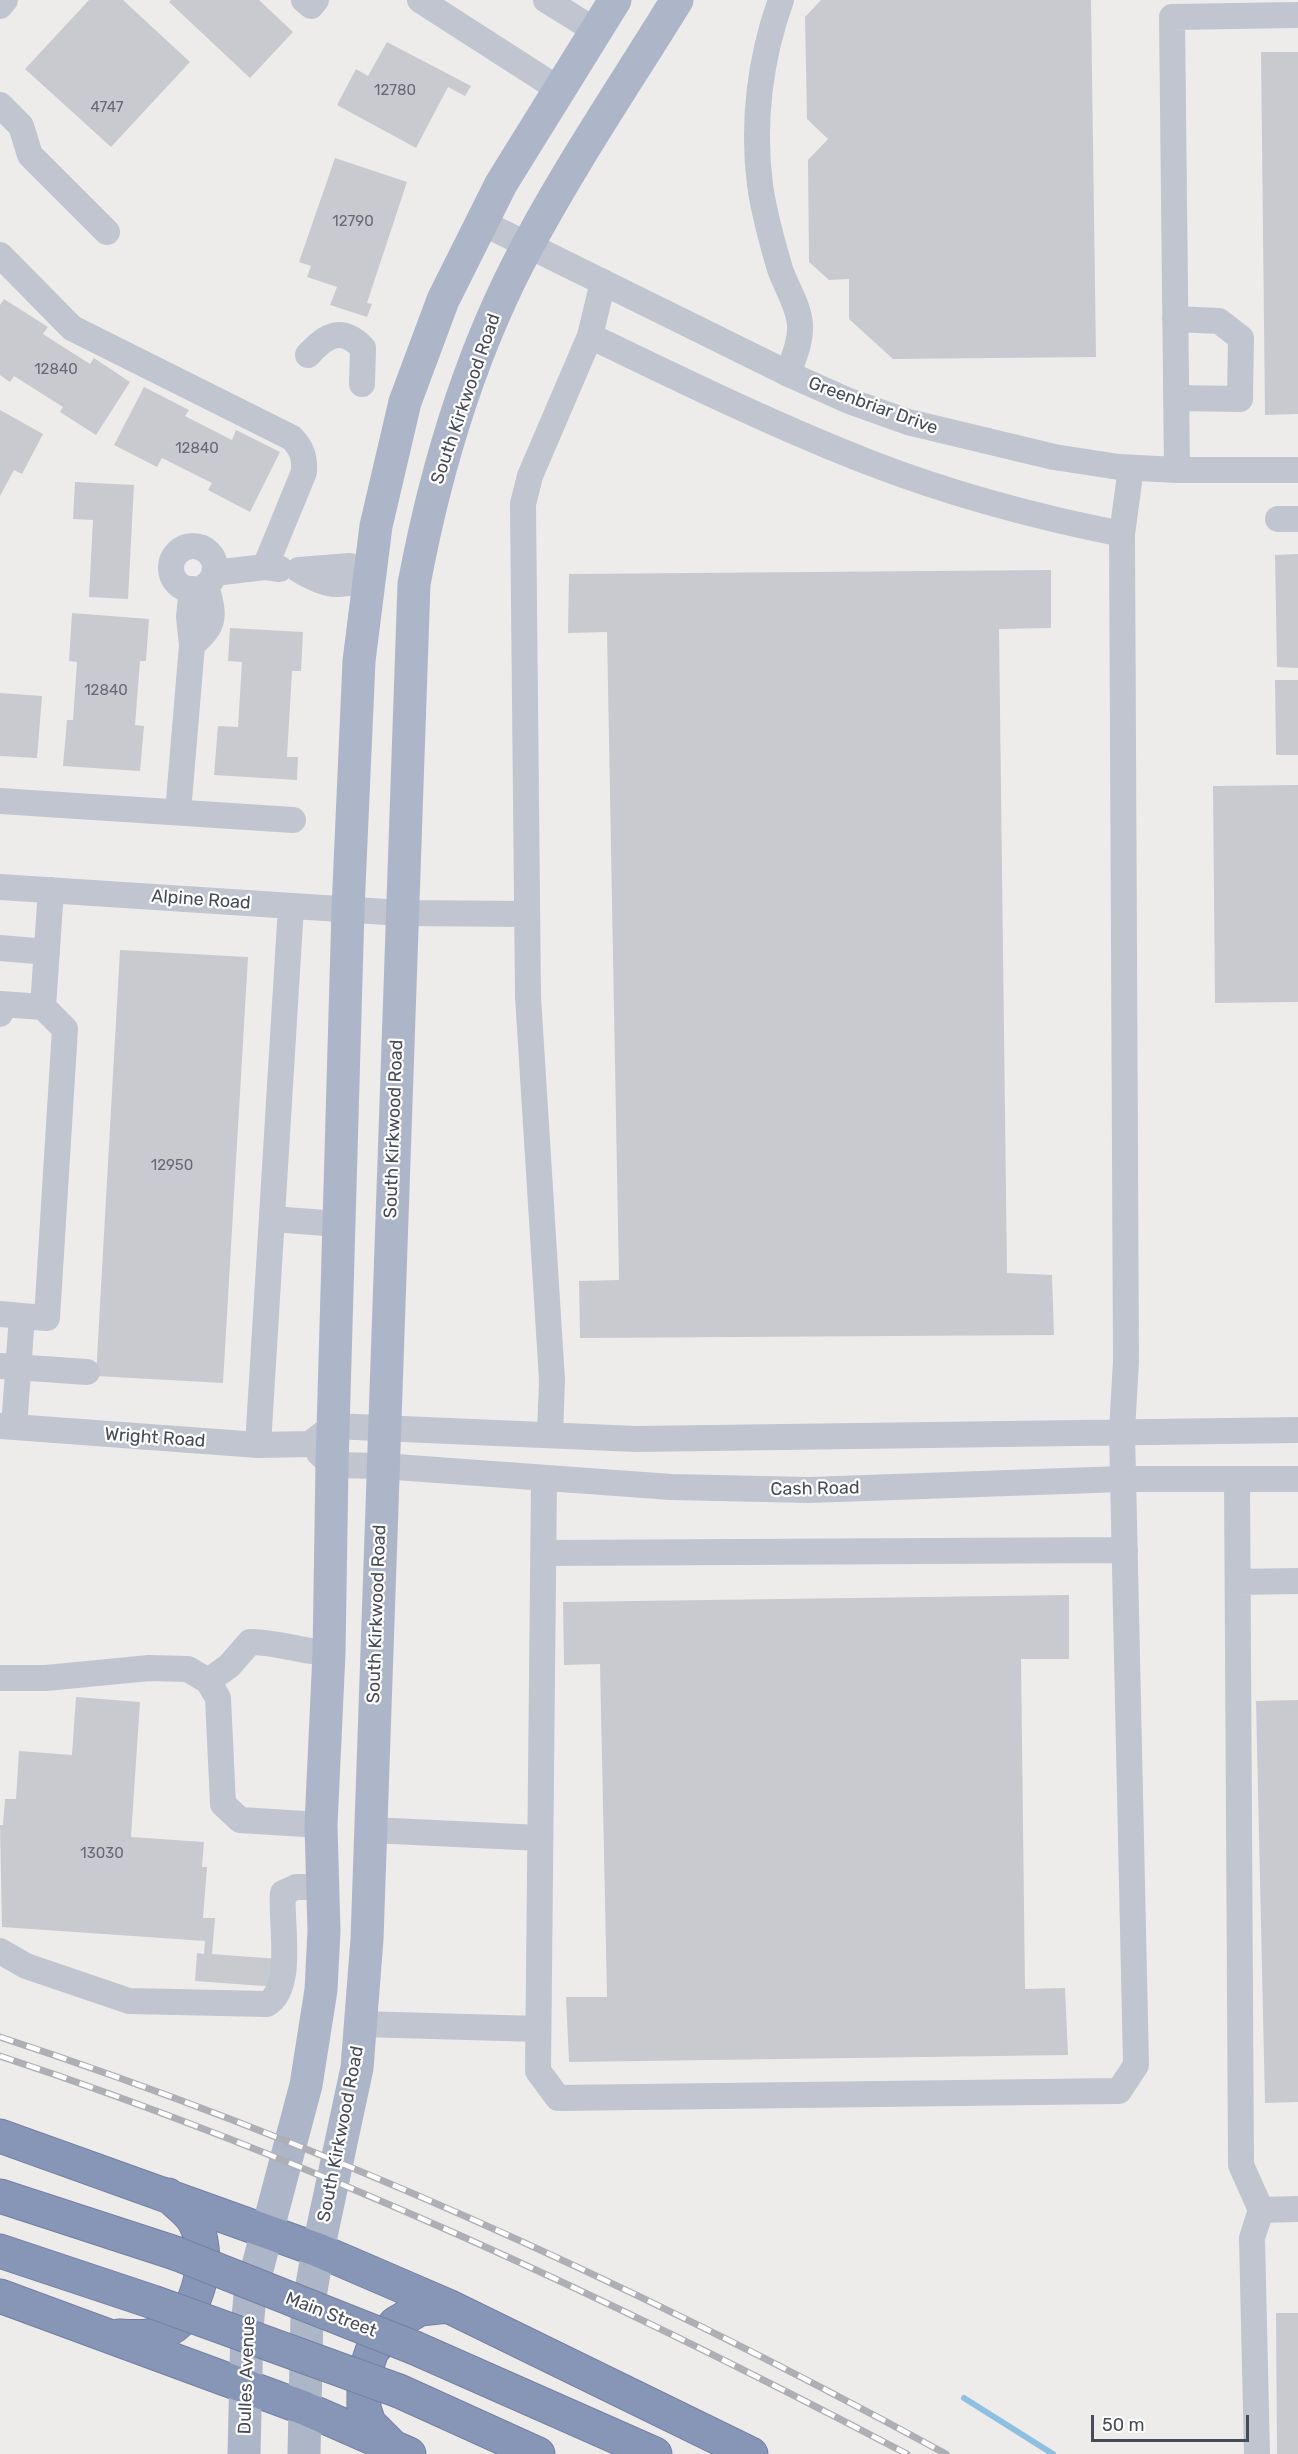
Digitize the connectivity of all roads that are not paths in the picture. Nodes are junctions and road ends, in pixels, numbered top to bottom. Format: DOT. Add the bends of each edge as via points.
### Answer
graph roads {
  1 [pos="5,0"];
  2 [pos="304,0"];
  3 [pos="316,0"];
  4 [pos="420,0"];
  5 [pos="546,0"];
  6 [pos="615,0"];
  7 [pos="676,0"];
  8 [pos="781,0"];
  9 [pos="0,6"];
  10 [pos="1298,15"];
  11 [pos="596,31"];
  12 [pos="560,90"];
  13 [pos="0,105"];
  14 [pos="481,222"];
  15 [pos="107,232"];
  16 [pos="528,245"];
  17 [pos="0,255"];
  18 [pos="603,282"];
  19 [pos="1175,319"];
  20 [pos="590,336"];
  21 [pos="308,355"];
  22 [pos="788,374"];
  23 [pos="362,384"];
  24 [pos="1176,398"];
  25 [pos="1131,468"];
  26 [pos="1177,470"];
  27 [pos="1298,470"];
  28 [pos="1122,534"];
  29 [pos="265,567"];
  30 [pos="369,578"];
  31 [pos="414,584"];
  32 [pos="0,801"];
  33 [pos="178,813"];
  34 [pos="293,820"];
  35 [pos="0,887"];
  36 [pos="51,890"];
  37 [pos="291,906"];
  38 [pos="348,910"];
  39 [pos="401,913"];
  40 [pos="527,914"];
  41 [pos="0,948"];
  42 [pos="46,952"];
  43 [pos="43,1007"];
  44 [pos="0,1014"];
  45 [pos="272,1219"];
  46 [pos="339,1224"];
  47 [pos="11,1315"];
  48 [pos="9,1366"];
  49 [pos="87,1372"];
  50 [pos="383,1426"];
  51 [pos="7,1427"];
  52 [pos="1298,1430"];
  53 [pos="1122,1431"];
  54 [pos="550,1435"];
  55 [pos="258,1445"];
  56 [pos="325,1445"];
  57 [pos="382,1466"];
  58 [pos="544,1479"];
  59 [pos="1123,1479"];
  60 [pos="1237,1479"];
  61 [pos="1298,1479"];
  62 [pos="1125,1550"];
  63 [pos="543,1553"];
  64 [pos="1298,1581"];
  65 [pos="1238,1582"];
  66 [pos="329,1653"];
  67 [pos="0,1677"];
  68 [pos="208,1681"];
  69 [pos="321,1825"];
  70 [pos="371,1830"];
  71 [pos="540,1838"];
  72 [pos="323,1887"];
  73 [pos="368,1888"];
  74 [pos="324,1931"];
  75 [pos="367,1932"];
  76 [pos="0,1951"];
  77 [pos="360,2024"];
  78 [pos="538,2030"];
  79 [pos="0,2136"];
  80 [pos="166,2194"];
  81 [pos="0,2196"];
  82 [pos="1298,2209"];
  83 [pos="1261,2210"];
  84 [pos="268,2230"];
  85 [pos="318,2250"];
  86 [pos="0,2251"];
  87 [pos="0,2297"];
  88 [pos="448,2306"];
  89 [pos="105,2335"];
  90 [pos="244,2387"];
  91 [pos="304,2408"];
  92 [pos="401,2450"];
  93 [pos="244,2454"];
  94 [pos="304,2454"];
  95 [pos="538,2454"];
  96 [pos="655,2454"];
  97 [pos="751,2454"];
  98 [pos="1257,2454"];
  1 -- 9 [label="street"];
  2 -- 3 [label="street" via="311,6"];
  4 -- 12 [label="street"];
  5 -- 11 [label="street"];
  6 -- 11 [label="main road"];
  7 -- 16 [label="main road, South Kirkwood Road"];
  8 -- 22 [label="street" via="766,48 757,141 768,224 800,325"];
  10 -- 19 [label="street" via="1172,17"];
  11 -- 12 [label="main road"];
  12 -- 14 [label="main road"];
  13 -- 15 [label="street" via="21,126 30,155"];
  14 -- 16 [label="street, Greenbriar Drive"];
  14 -- 30 [label="main road" via="443,300 405,402 378,515"];
  16 -- 18 [label="street, Greenbriar Drive"];
  16 -- 31 [label="main road, South Kirkwood Road" via="499,303 447,443"];
  17 -- 29 [label="street" via="72,328 292,438 302,449 304,472"];
  18 -- 20 [label="street"];
  18 -- 22 [label="street, Greenbriar Drive"];
  19 -- 24 [label="street"];
  19 -- 24 [label="street" via="1219,321 1241,338 1240,399"];
  20 -- 28 [label="street" via="869,463 1039,518"];
  20 -- 40 [label="street" via="530,476 523,504"];
  21 -- 23 [label="street" via="323,339 334,335 357,342 363,348"];
  22 -- 25 [label="street, Greenbriar Drive" via="908,422 1054,457"];
  24 -- 26 [label="street"];
  25 -- 26 [label="street, Greenbriar Drive"];
  25 -- 28 [label="street"];
  26 -- 27 [label="street, Greenbriar Drive"];
  28 -- 53 [label="street" via="1126,1361"];
  29 -- 30 [label="street" via="299,570 350,566"];
  29 -- 33 [label="street" via="204,583 189,617 192,645"];
  30 -- 31 [label="main road"];
  30 -- 38 [label="main road" via="360,661"];
  31 -- 39 [label="main road, South Kirkwood Road"];
  32 -- 33 [label="street"];
  33 -- 34 [label="street"];
  35 -- 36 [label="street, Alpine Road"];
  36 -- 37 [label="street, Alpine Road"];
  36 -- 42 [label="street"];
  37 -- 38 [label="street, Alpine Road"];
  37 -- 45 [label="street"];
  38 -- 39 [label="street, Alpine Road"];
  38 -- 46 [label="main road"];
  39 -- 40 [label="street, Alpine Road"];
  39 -- 50 [label="main road, South Kirkwood Road"];
  40 -- 54 [label="street" via="528,997 552,1380"];
  41 -- 42 [label="street"];
  42 -- 43 [label="street"];
  43 -- 44 [label="street" via="1,1004"];
  43 -- 47 [label="street" via="65,1029 47,1317"];
  45 -- 46 [label="street"];
  45 -- 55 [label="street"];
  46 -- 56 [label="main road"];
  47 -- 48 [label="street"];
  48 -- 49 [label="street"];
  48 -- 51 [label="street"];
  50 -- 54 [label="street"];
  50 -- 56 [label="street, Wright Road"];
  50 -- 57 [label="main road, South Kirkwood Road"];
  51 -- 55 [label="street, Wright Road"];
  52 -- 53 [label="street"];
  53 -- 54 [label="street" via="636,1439"];
  53 -- 59 [label="street"];
  55 -- 56 [label="street, Wright Road"];
  56 -- 57 [label="street, Cash Road"];
  56 -- 66 [label="main road"];
  57 -- 58 [label="street, Cash Road"];
  57 -- 70 [label="main road, South Kirkwood Road"];
  58 -- 59 [label="street, Cash Road" via="809,1490"];
  58 -- 63 [label="street"];
  59 -- 60 [label="street, Cash Road"];
  59 -- 62 [label="street"];
  60 -- 61 [label="street, Cash Road"];
  60 -- 65 [label="street"];
  62 -- 63 [label="street"];
  62 -- 78 [label="street" via="1136,2065 1119,2091 558,2098 537,2071"];
  63 -- 71 [label="street"];
  64 -- 65 [label="street"];
  65 -- 83 [label="street" via="1241,2165"];
  66 -- 68 [label="street" via="308,1652 273,1642 250,1642 229,1666"];
  66 -- 69 [label="main road"];
  67 -- 68 [label="street" via="158,1668 188,1669"];
  68 -- 69 [label="street" via="218,1698 223,1804 240,1820"];
  69 -- 70 [label="main road"];
  69 -- 72 [label="main road"];
  70 -- 71 [label="street"];
  70 -- 73 [label="main road, South Kirkwood Road"];
  71 -- 78 [label="street"];
  72 -- 73 [label="main road"];
  72 -- 74 [label="main road"];
  72 -- 76 [label="street" via="296,1887 284,1893 283,1976 273,2000 267,2004 129,2001 26,1966"];
  73 -- 75 [label="main road, South Kirkwood Road"];
  74 -- 75 [label="main road"];
  74 -- 84 [label="main road" via="314,2050"];
  75 -- 77 [label="main road, South Kirkwood Road"];
  77 -- 78 [label="street"];
  77 -- 85 [label="main road, South Kirkwood Road" via="357,2068"];
  79 -- 80 [label="highway"];
  80 -- 84 [label="highway"];
  80 -- 89 [label="highway" via="194,2220 201,2240 202,2276 193,2303 170,2329 146,2338"];
  81 -- 96 [label="highway, Main Street, bridge" via="175,2253 415,2348"];
  82 -- 83 [label="street"];
  83 -- 98 [label="street" via="1252,2238"];
  84 -- 85 [label="highway"];
  84 -- 90 [label="main road, Dulles Avenue" via="250,2296"];
  85 -- 88 [label="highway"];
  85 -- 91 [label="main road, South Kirkwood Road" via="307,2314"];
  86 -- 95 [label="highway, bridge" via="399,2391"];
  87 -- 89 [label="highway"];
  88 -- 92 [label="highway" via="420,2309 396,2323 372,2351 364,2375 364,2408 369,2423"];
  88 -- 97 [label="highway"];
  89 -- 90 [label="highway"];
  90 -- 91 [label="highway"];
  90 -- 93 [label="main road, Dulles Avenue"];
  91 -- 92 [label="highway"];
  91 -- 94 [label="main road"];
}
